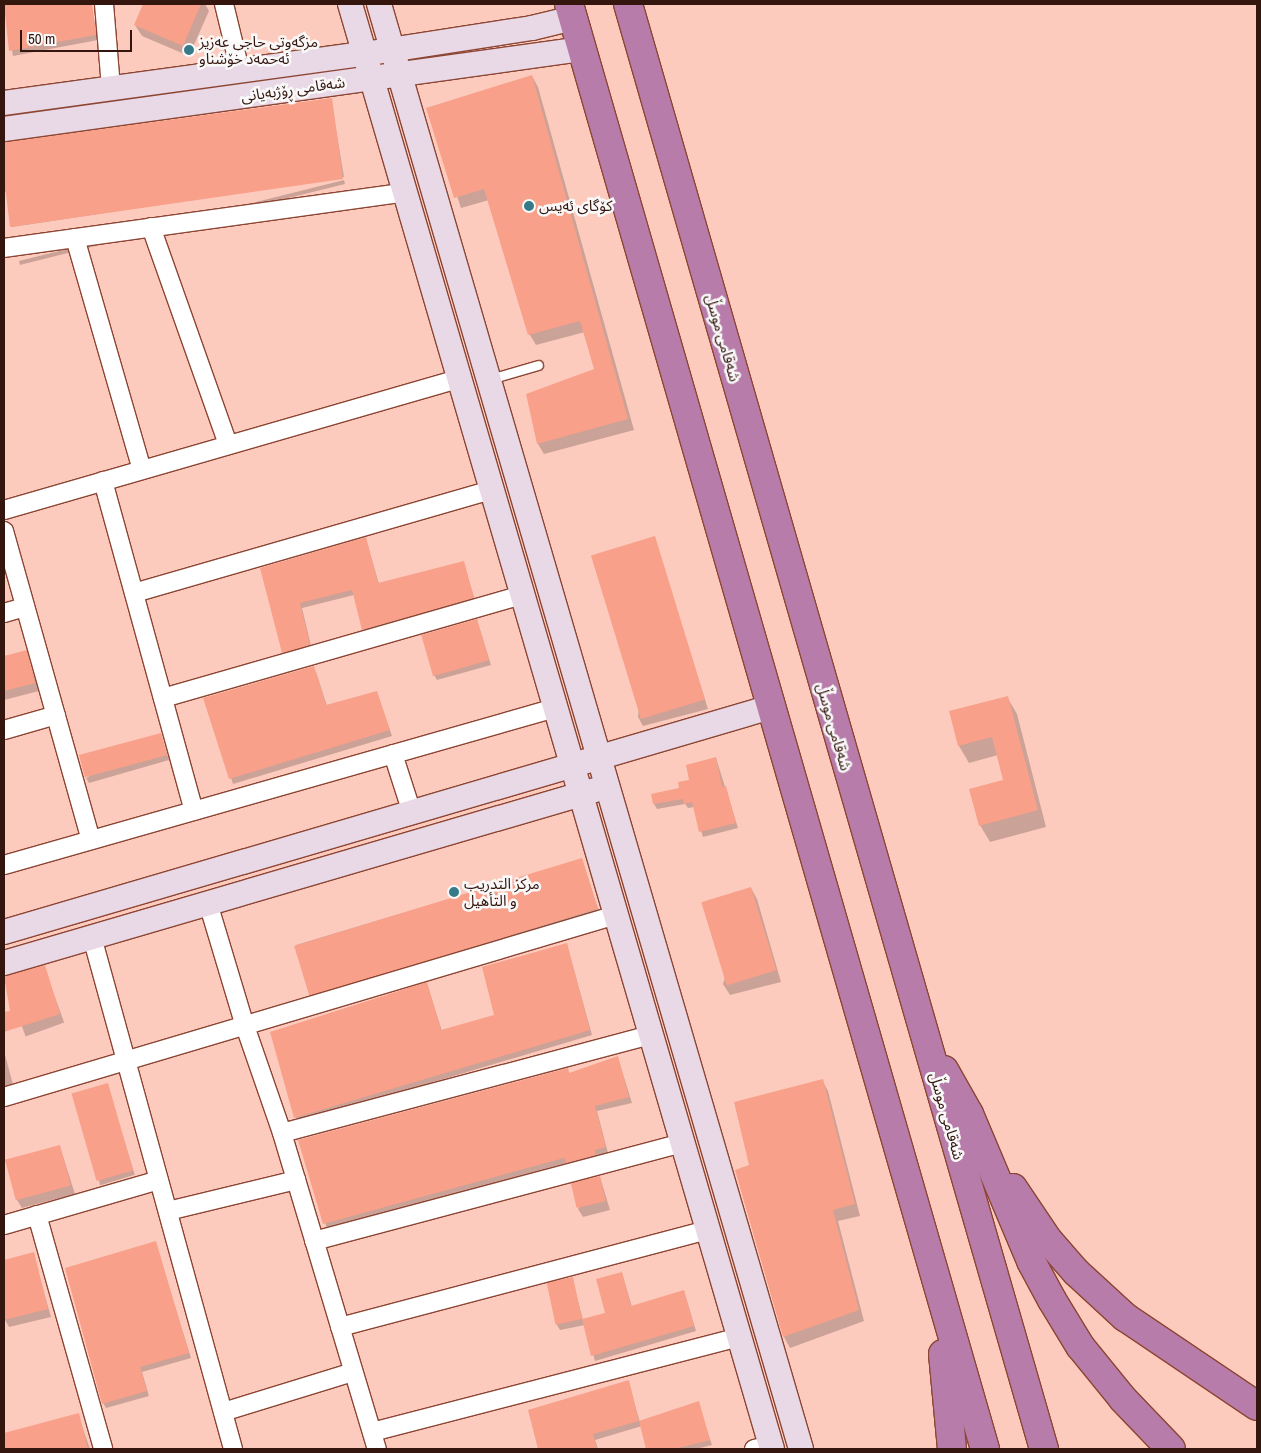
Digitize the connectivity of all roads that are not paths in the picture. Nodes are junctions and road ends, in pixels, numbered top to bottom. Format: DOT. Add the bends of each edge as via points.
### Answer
graph roads {
  1 [pos="104,4"];
  2 [pos="224,4"];
  3 [pos="350,4"];
  4 [pos="380,4"];
  5 [pos="628,4"];
  6 [pos="571,11"];
  7 [pos="532,28"];
  8 [pos="392,49"];
  9 [pos="582,49"];
  10 [pos="364,54"];
  11 [pos="536,54"];
  12 [pos="240,70"];
  13 [pos="399,73"];
  14 [pos="372,78"];
  15 [pos="111,88"];
  16 [pos="4,103"];
  17 [pos="4,129"];
  18 [pos="404,192"];
  19 [pos="151,227"];
  20 [pos="75,238"];
  21 [pos="4,248"];
  22 [pos="538,365"];
  23 [pos="459,379"];
  24 [pos="489,380"];
  25 [pos="504,432"];
  26 [pos="477,440"];
  27 [pos="228,445"];
  28 [pos="142,470"];
  29 [pos="103,482"];
  30 [pos="492,490"];
  31 [pos="4,510"];
  32 [pos="4,531"];
  33 [pos="134,592"];
  34 [pos="522,595"];
  35 [pos="25,607"];
  36 [pos="4,613"];
  37 [pos="163,698"];
  38 [pos="771,707"];
  39 [pos="555,708"];
  40 [pos="56,715"];
  41 [pos="4,730"];
  42 [pos="393,754"];
  43 [pos="599,757"];
  44 [pos="572,766"];
  45 [pos="608,786"];
  46 [pos="581,794"];
  47 [pos="194,811"];
  48 [pos="412,813"];
  49 [pos="91,840"];
  50 [pos="4,865"];
  51 [pos="208,903"];
  52 [pos="616,915"];
  53 [pos="4,932"];
  54 [pos="92,937"];
  55 [pos="4,963"];
  56 [pos="245,1026"];
  57 [pos="651,1035"];
  58 [pos="926,1044"];
  59 [pos="127,1062"];
  60 [pos="4,1097"];
  61 [pos="969,1114"];
  62 [pos="282,1132"];
  63 [pos="682,1143"];
  64 [pos="902,1165"];
  65 [pos="719,1168"];
  66 [pos="692,1176"];
  67 [pos="160,1180"];
  68 [pos="296,1180"];
  69 [pos="168,1210"];
  70 [pos="37,1216"];
  71 [pos="4,1225"];
  72 [pos="708,1230"];
  73 [pos="314,1240"];
  74 [pos="340,1327"];
  75 [pos="739,1337"];
  76 [pos="354,1372"];
  77 [pos="1257,1406"];
  78 [pos="223,1412"];
  79 [pos="372,1432"];
  80 [pos="766,1448"];
  81 [pos="103,1449"];
  82 [pos="233,1449"];
  83 [pos="377,1449"];
  84 [pos="801,1449"];
  85 [pos="952,1449"];
  86 [pos="985,1449"];
  87 [pos="1044,1449"];
  88 [pos="1171,1449"];
  1 -- 15 [label="street"];
  2 -- 12 [label="street"];
  3 -- 10 [label="street"];
  4 -- 8 [label="street"];
  5 -- 58 [label="highway, شەقامی موسڵ"];
  6 -- 7 [label="street, شەقامی ڕۆژبەیانی"];
  6 -- 9 [label="highway"];
  7 -- 8 [label="street, شەقامی ڕۆژبەیانی"];
  7 -- 11 [label="street"];
  8 -- 10 [label="street, شەقامی ڕۆژبەیانی"];
  8 -- 13 [label="street"];
  9 -- 11 [label="street, شەقامی ڕۆژبەیانی"];
  9 -- 38 [label="highway"];
  10 -- 12 [label="street, شەقامی ڕۆژبەیانی"];
  10 -- 14 [label="street"];
  11 -- 13 [label="street, شەقامی ڕۆژبەیانی"];
  12 -- 15 [label="street, شەقامی ڕۆژبەیانی"];
  13 -- 14 [label="street, شەقامی ڕۆژبەیانی"];
  13 -- 24 [label="street"];
  14 -- 17 [label="street, شەقامی ڕۆژبەیانی"];
  14 -- 18 [label="street"];
  15 -- 16 [label="street, شەقامی ڕۆژبەیانی"];
  18 -- 19 [label="street"];
  18 -- 23 [label="street"];
  19 -- 20 [label="street"];
  19 -- 27 [label="street"];
  20 -- 21 [label="street"];
  20 -- 28 [label="street"];
  22 -- 24 [label="lane"];
  23 -- 26 [label="street"];
  23 -- 27 [label="street"];
  24 -- 25 [label="street"];
  25 -- 26 [label="street"];
  25 -- 43 [label="street"];
  26 -- 30 [label="street"];
  27 -- 28 [label="street"];
  28 -- 29 [label="street"];
  29 -- 31 [label="street"];
  29 -- 33 [label="street"];
  30 -- 33 [label="street"];
  30 -- 34 [label="street"];
  32 -- 35 [label="street"];
  33 -- 37 [label="street"];
  34 -- 37 [label="street"];
  34 -- 39 [label="street"];
  35 -- 36 [label="street"];
  35 -- 40 [label="street"];
  37 -- 47 [label="street"];
  38 -- 43 [label="street"];
  38 -- 64 [label="highway"];
  39 -- 42 [label="street"];
  39 -- 44 [label="street"];
  40 -- 41 [label="street"];
  40 -- 49 [label="street"];
  42 -- 47 [label="street"];
  42 -- 48 [label="street"];
  43 -- 44 [label="street"];
  43 -- 45 [label="street"];
  44 -- 46 [label="street"];
  44 -- 48 [label="street"];
  45 -- 46 [label="street"];
  45 -- 65 [label="street"];
  46 -- 51 [label="street"];
  46 -- 52 [label="street"];
  47 -- 49 [label="street"];
  48 -- 53 [label="street"];
  49 -- 50 [label="street"];
  51 -- 54 [label="street"];
  51 -- 56 [label="street"];
  52 -- 56 [label="street"];
  52 -- 57 [label="street"];
  54 -- 55 [label="street"];
  54 -- 59 [label="street"];
  56 -- 59 [label="street"];
  56 -- 62 [label="street"];
  57 -- 62 [label="street"];
  57 -- 63 [label="street"];
  58 -- 61 [label="highway" via="953,1082"];
  58 -- 87 [label="highway, شەقامی موسڵ"];
  59 -- 60 [label="street"];
  59 -- 67 [label="street"];
  61 -- 77 [label="highway" via="1024,1207 1076,1272 1125,1318"];
  61 -- 88 [label="highway" via="999,1191 1052,1300 1098,1369"];
  62 -- 68 [label="street"];
  63 -- 66 [label="street"];
  63 -- 73 [label="street"];
  64 -- 85 [label="highway" via="942,1343"];
  64 -- 86 [label="highway"];
  65 -- 66 [label="street"];
  65 -- 84 [label="street"];
  66 -- 72 [label="street"];
  67 -- 69 [label="street"];
  67 -- 70 [label="street"];
  68 -- 69 [label="street"];
  68 -- 73 [label="street"];
  69 -- 78 [label="street"];
  70 -- 71 [label="street"];
  70 -- 81 [label="street"];
  72 -- 74 [label="street"];
  72 -- 75 [label="street"];
  73 -- 74 [label="street"];
  74 -- 76 [label="street"];
  75 -- 79 [label="street"];
  75 -- 80 [label="street"];
  76 -- 78 [label="street"];
  76 -- 79 [label="street"];
  78 -- 82 [label="street"];
  79 -- 83 [label="street"];
}
